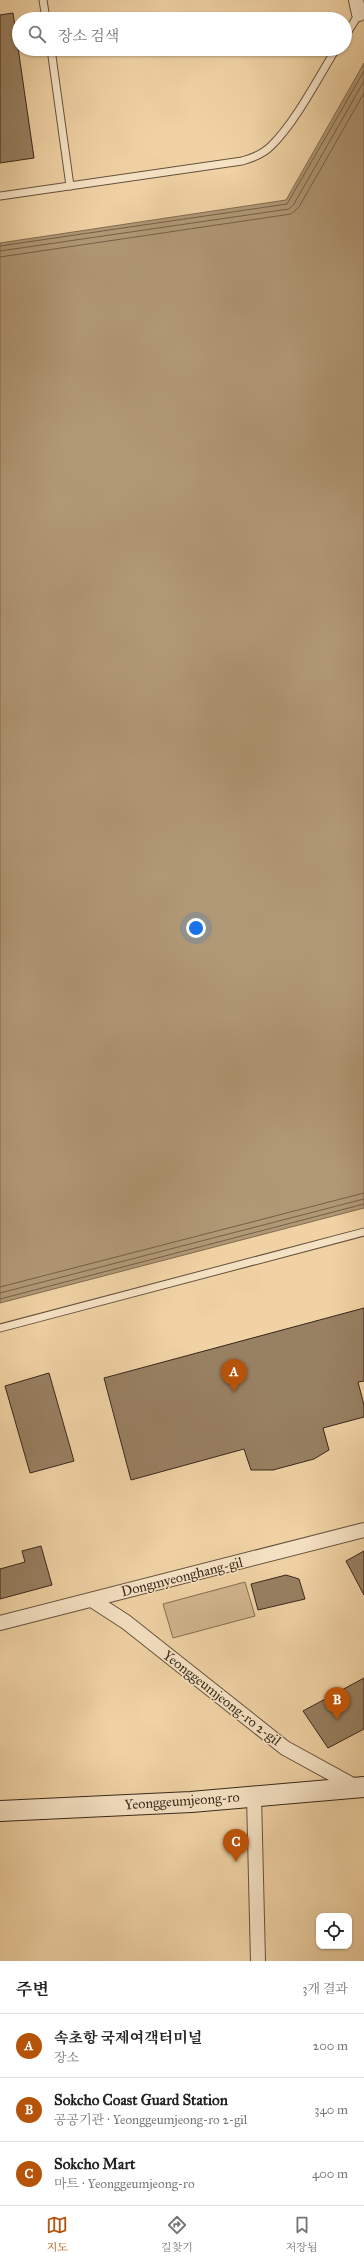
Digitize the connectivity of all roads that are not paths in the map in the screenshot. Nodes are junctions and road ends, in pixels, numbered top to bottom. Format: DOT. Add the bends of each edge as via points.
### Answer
graph roads {
  1 [pos="43,0"];
  2 [pos="356,0"];
  3 [pos="361,9"];
  4 [pos="45,12"];
  5 [pos="352,24"];
  6 [pos="52,56"];
  7 [pos="332,56"];
  8 [pos="70,186"];
  9 [pos="0,196"];
  10 [pos="364,1232"];
  11 [pos="0,1328"];
  12 [pos="364,1530"];
  13 [pos="92,1600"];
  14 [pos="0,1623"];
  15 [pos="361,1787"];
  16 [pos="254,1796"];
  17 [pos="0,1811"];
  18 [pos="258,1961"];
  1 -- 4 [label="lane"];
  2 -- 3 [label="street"];
  3 -- 5 [label="lane"];
  6 -- 8 [label="lane"];
  7 -- 8 [label="lane" via="286,128 271,146 256,156 242,161"];
  8 -- 9 [label="lane"];
  10 -- 11 [label="lane"];
  12 -- 13 [label="street, Dongmyeonghang-gil"];
  13 -- 14 [label="street, Dongmyeonghang-gil"];
  13 -- 15 [label="street, Yeonggeumjeong-ro 2-gil" via="126,1622 285,1748"];
  15 -- 16 [label="street, Yeonggeumjeong-ro"];
  16 -- 17 [label="street, Yeonggeumjeong-ro"];
  16 -- 18 [label="street"];
}
